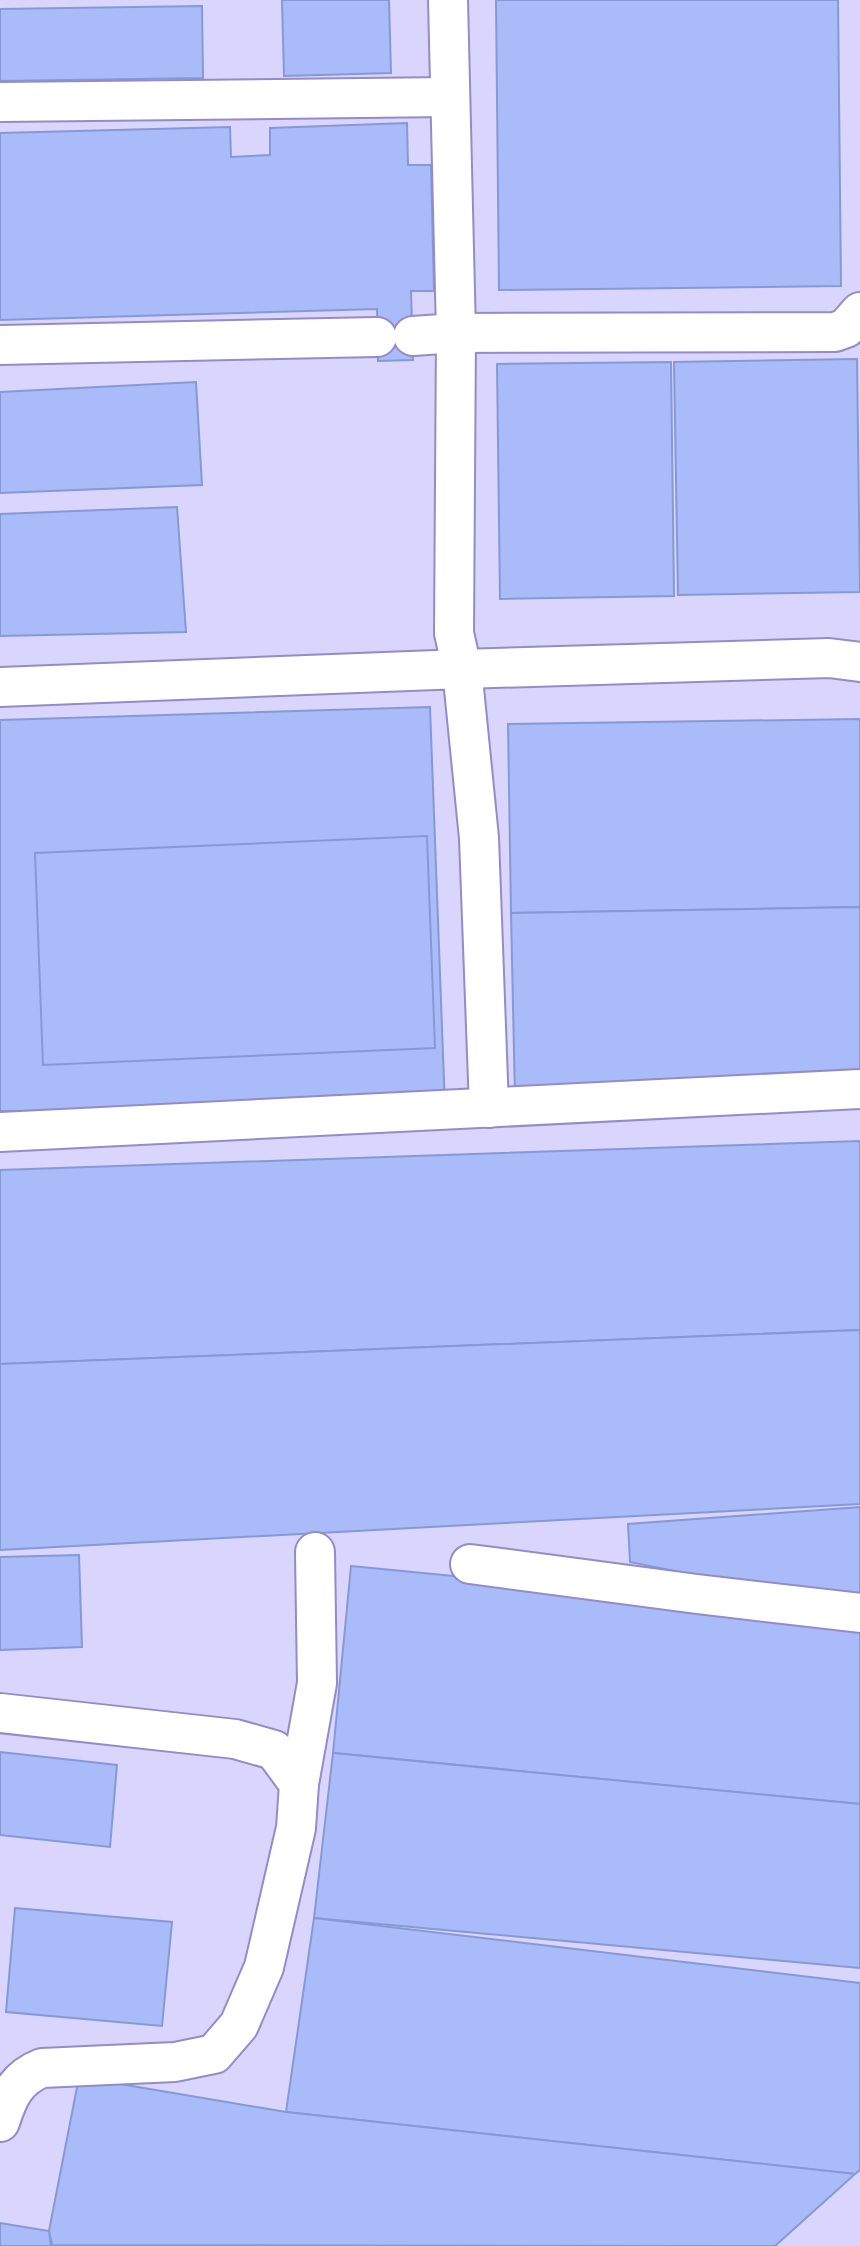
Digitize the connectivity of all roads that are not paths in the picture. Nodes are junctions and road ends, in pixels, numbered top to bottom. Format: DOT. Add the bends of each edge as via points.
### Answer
graph roads {
  1 [pos="448,0"];
  2 [pos="449,97"];
  3 [pos="0,102"];
  4 [pos="860,312"];
  5 [pos="456,333"];
  6 [pos="0,345"];
  7 [pos="860,662"];
  8 [pos="462,669"];
  9 [pos="0,687"];
  10 [pos="860,1089"];
  11 [pos="489,1108"];
  12 [pos="0,1132"];
  13 [pos="315,1552"];
  14 [pos="470,1564"];
  15 [pos="860,1613"];
  16 [pos="0,1713"];
  17 [pos="299,1784"];
  18 [pos="0,2122"];
  1 -- 2 [label="lane"];
  2 -- 3 [label="lane"];
  2 -- 5 [label="lane"];
  4 -- 5 [label="lane" via="835,332"];
  5 -- 6 [label="lane"];
  5 -- 8 [label="lane" via="454,633"];
  7 -- 8 [label="lane" via="829,658"];
  8 -- 9 [label="lane"];
  8 -- 11 [label="lane" via="479,838"];
  10 -- 11 [label="lane"];
  11 -- 12 [label="lane"];
  13 -- 17 [label="lane" via="317,1683"];
  14 -- 15 [label="lane"];
  16 -- 17 [label="lane" via="234,1740 274,1750"];
  17 -- 18 [label="lane" via="296,1828 264,1968 239,2025 214,2054 175,2062 42,2068 17,2084"];
}
